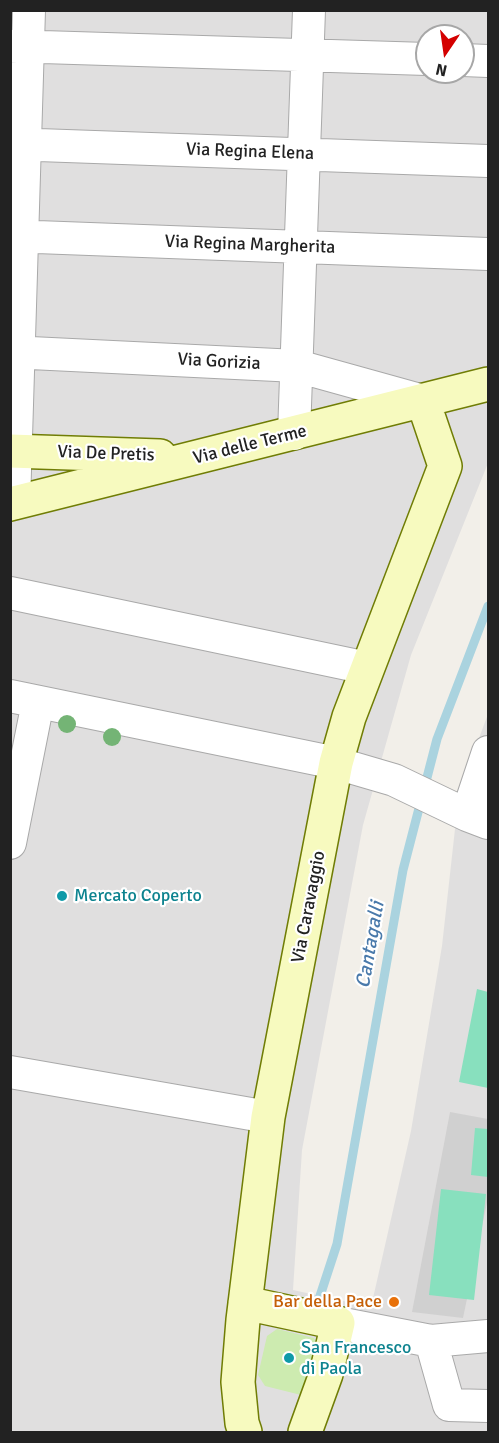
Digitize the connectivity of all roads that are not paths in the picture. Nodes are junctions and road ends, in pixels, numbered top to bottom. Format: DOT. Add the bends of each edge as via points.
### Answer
graph roads {
  1 [pos="29,10"];
  2 [pos="309,10"];
  3 [pos="19,46"];
  4 [pos="307,55"];
  5 [pos="415,59"];
  6 [pos="18,144"];
  7 [pos="304,154"];
  8 [pos="489,161"];
  9 [pos="16,236"];
  10 [pos="301,247"];
  11 [pos="489,254"];
  12 [pos="14,353"];
  13 [pos="297,366"];
  14 [pos="489,384"];
  15 [pos="423,401"];
  16 [pos="294,434"];
  17 [pos="13,451"];
  18 [pos="201,457"];
  19 [pos="12,504"];
  20 [pos="10,593"];
  21 [pos="367,668"];
  22 [pos="24,699"];
  23 [pos="489,752"];
  24 [pos="336,763"];
  25 [pos="478,819"];
  26 [pos="10,843"];
  27 [pos="10,1072"];
  28 [pos="268,1118"];
  29 [pos="245,1303"];
  30 [pos="338,1323"];
  31 [pos="489,1336"];
  32 [pos="431,1341"];
  33 [pos="489,1406"];
  34 [pos="243,1432"];
  35 [pos="305,1432"];
  1 -- 3 [label="street"];
  2 -- 4 [label="street"];
  3 -- 4 [label="street"];
  3 -- 6 [label="street"];
  4 -- 5 [label="street"];
  4 -- 7 [label="street"];
  6 -- 7 [label="street, Via Regina Elena"];
  6 -- 9 [label="street"];
  7 -- 8 [label="street, Via Regina Elena"];
  7 -- 10 [label="street"];
  9 -- 10 [label="street, Via Regina Margherita"];
  9 -- 12 [label="street"];
  10 -- 11 [label="street, Via Regina Margherita"];
  10 -- 13 [label="street"];
  12 -- 13 [label="street, Via Gorizia"];
  12 -- 17 [label="street"];
  13 -- 15 [label="street, Via Gorizia"];
  13 -- 16 [label="street"];
  14 -- 15 [label="main road, Via delle Terme"];
  15 -- 16 [label="main road, Via delle Terme"];
  15 -- 21 [label="main road, Via Caravaggio" via="445,466"];
  16 -- 18 [label="main road, Via delle Terme"];
  17 -- 18 [label="main road, Via De Pretis"];
  17 -- 19 [label="street"];
  18 -- 19 [label="main road, Via delle Terme"];
  20 -- 21 [label="street"];
  21 -- 24 [label="main road, Via Caravaggio"];
  22 -- 24 [label="street"];
  22 -- 26 [label="street"];
  23 -- 25 [label="street"];
  24 -- 25 [label="street" via="394,780"];
  24 -- 28 [label="main road, Via Caravaggio"];
  27 -- 28 [label="street"];
  28 -- 29 [label="main road, Via Caravaggio"];
  29 -- 30 [label="main road"];
  29 -- 34 [label="main road, Via Caravaggio" via="238,1382"];
  30 -- 32 [label="street"];
  30 -- 35 [label="main road" via="326,1374"];
  31 -- 32 [label="street"];
  32 -- 33 [label="street" via="449,1405"];
}
